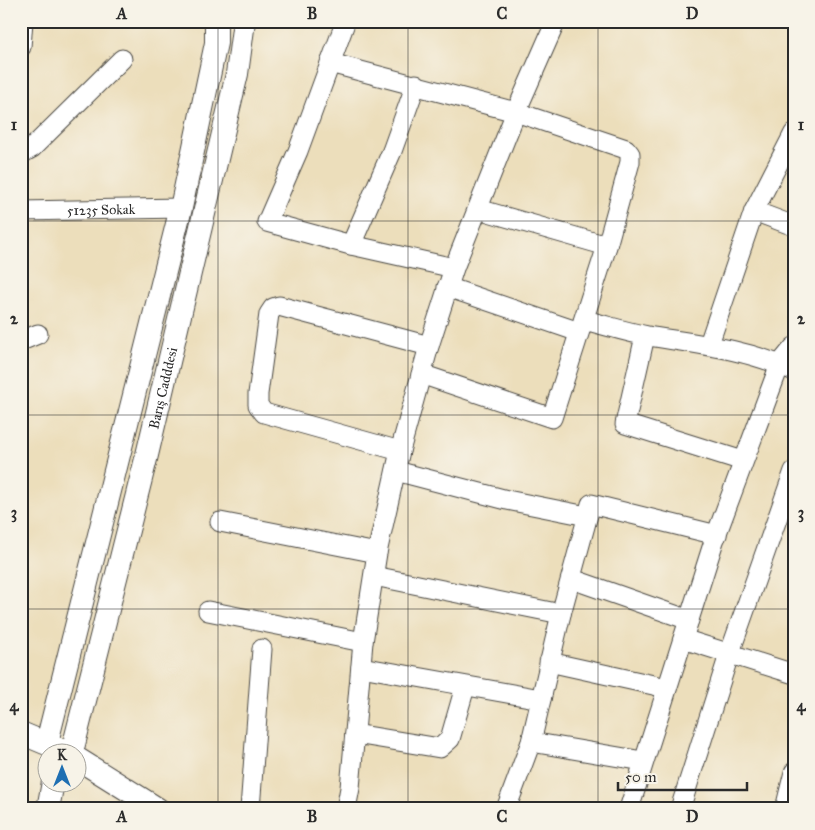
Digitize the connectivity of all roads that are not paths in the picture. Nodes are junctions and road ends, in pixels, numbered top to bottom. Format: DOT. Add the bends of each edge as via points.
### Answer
graph roads {
  1 [pos="216,21"];
  2 [pos="244,21"];
  3 [pos="556,21"];
  4 [pos="26,22"];
  5 [pos="345,23"];
  6 [pos="21,47"];
  7 [pos="122,59"];
  8 [pos="330,63"];
  9 [pos="416,84"];
  10 [pos="516,112"];
  11 [pos="794,132"];
  12 [pos="21,154"];
  13 [pos="181,208"];
  14 [pos="478,209"];
  15 [pos="21,211"];
  16 [pos="754,211"];
  17 [pos="794,226"];
  18 [pos="351,245"];
  19 [pos="607,246"];
  20 [pos="454,268"];
  21 [pos="447,287"];
  22 [pos="581,326"];
  23 [pos="645,336"];
  24 [pos="709,344"];
  25 [pos="429,346"];
  26 [pos="794,346"];
  27 [pos="787,367"];
  28 [pos="422,374"];
  29 [pos="400,451"];
  30 [pos="743,461"];
  31 [pos="396,471"];
  32 [pos="791,483"];
  33 [pos="587,516"];
  34 [pos="220,522"];
  35 [pos="716,535"];
  36 [pos="377,553"];
  37 [pos="374,576"];
  38 [pos="572,579"];
  39 [pos="208,611"];
  40 [pos="560,614"];
  41 [pos="689,620"];
  42 [pos="683,639"];
  43 [pos="363,642"];
  44 [pos="262,649"];
  45 [pos="730,654"];
  46 [pos="549,662"];
  47 [pos="361,667"];
  48 [pos="794,674"];
  49 [pos="465,687"];
  50 [pos="667,688"];
  51 [pos="541,699"];
  52 [pos="21,733"];
  53 [pos="355,734"];
  54 [pos="42,742"];
  55 [pos="65,742"];
  56 [pos="66,742"];
  57 [pos="531,742"];
  58 [pos="644,761"];
  59 [pos="88,766"];
  60 [pos="794,772"];
  61 [pos="51,792"];
  62 [pos="48,809"];
  63 [pos="158,809"];
  64 [pos="250,809"];
  65 [pos="346,809"];
  66 [pos="506,809"];
  67 [pos="629,809"];
  68 [pos="680,809"];
  69 [pos="784,809"];
  1 -- 13 [label="main road, Barış Cadddesi" via="216,43"];
  2 -- 56 [label="main road, Barış Cadddesi" via="237,74 147,455"];
  3 -- 10 [label="street"];
  4 -- 6 [label="street"];
  5 -- 8 [label="street"];
  7 -- 12 [label="street" via="32,148"];
  8 -- 9 [label="street"];
  8 -- 18 [label="street" via="298,151 267,222"];
  9 -- 10 [label="street"];
  9 -- 18 [label="street" via="392,151"];
  10 -- 14 [label="street"];
  10 -- 19 [label="street" via="628,152 630,162"];
  11 -- 16 [label="street"];
  13 -- 15 [label="street, 51235 Sokak"];
  13 -- 55 [label="main road, Barış Cadddesi"];
  14 -- 19 [label="street"];
  14 -- 20 [label="street"];
  16 -- 17 [label="street"];
  16 -- 24 [label="street"];
  18 -- 20 [label="street"];
  19 -- 22 [label="street"];
  20 -- 21 [label="street"];
  21 -- 22 [label="street"];
  21 -- 25 [label="street"];
  22 -- 23 [label="street"];
  22 -- 28 [label="street" via="552,418"];
  23 -- 24 [label="street"];
  23 -- 30 [label="street" via="624,424"];
  24 -- 27 [label="street"];
  25 -- 28 [label="street"];
  25 -- 29 [label="street" via="279,306 269,314 258,394 260,409 264,413"];
  26 -- 27 [label="street"];
  27 -- 30 [label="street"];
  28 -- 29 [label="street"];
  29 -- 31 [label="street"];
  30 -- 35 [label="street"];
  31 -- 33 [label="street" via="507,500"];
  31 -- 36 [label="street"];
  32 -- 45 [label="street"];
  33 -- 35 [label="street" via="591,504"];
  33 -- 38 [label="street"];
  34 -- 36 [label="street"];
  35 -- 41 [label="street"];
  36 -- 37 [label="street"];
  37 -- 40 [label="street"];
  37 -- 43 [label="street"];
  38 -- 40 [label="street"];
  38 -- 41 [label="street"];
  39 -- 43 [label="street"];
  40 -- 46 [label="street"];
  41 -- 42 [label="street"];
  42 -- 45 [label="street"];
  42 -- 50 [label="street"];
  43 -- 47 [label="street"];
  44 -- 64 [label="street"];
  45 -- 48 [label="street"];
  45 -- 68 [label="street"];
  46 -- 50 [label="street"];
  46 -- 51 [label="street"];
  47 -- 49 [label="street"];
  47 -- 53 [label="street"];
  49 -- 51 [label="street"];
  49 -- 53 [label="street" via="450,739 440,748"];
  50 -- 58 [label="street"];
  51 -- 57 [label="street"];
  52 -- 54 [label="main road"];
  53 -- 65 [label="street"];
  57 -- 58 [label="street"];
  57 -- 66 [label="street"];
  58 -- 67 [label="street"];
  59 -- 63 [label="main road"];
  60 -- 69 [label="street"];
  61 -- 62 [label="main road"];
}
